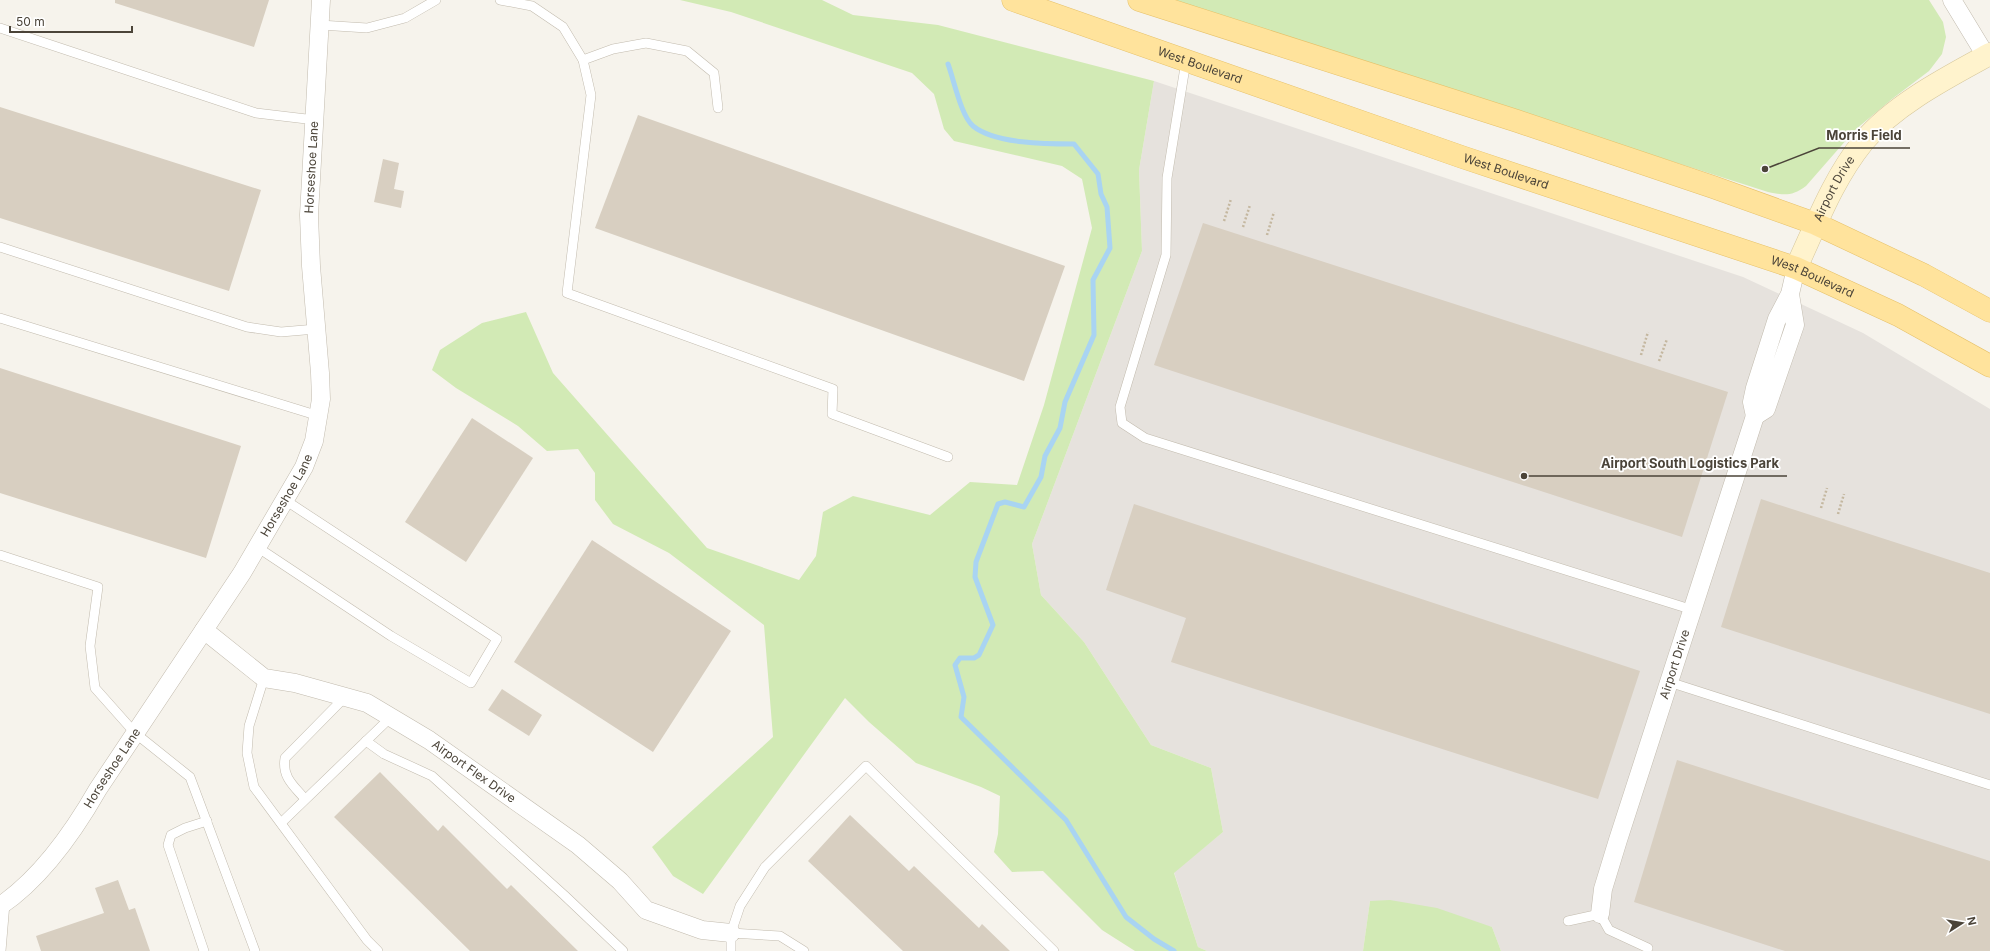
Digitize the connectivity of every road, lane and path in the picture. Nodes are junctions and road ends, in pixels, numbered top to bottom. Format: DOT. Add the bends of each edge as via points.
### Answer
graph roads {
  1 [pos="321,0"];
  2 [pos="436,0"];
  3 [pos="500,0"];
  4 [pos="1013,0"];
  5 [pos="1139,0"];
  6 [pos="1952,0"];
  7 [pos="320,25"];
  8 [pos="0,28"];
  9 [pos="1988,55"];
  10 [pos="583,60"];
  11 [pos="1186,62"];
  12 [pos="718,108"];
  13 [pos="315,120"];
  14 [pos="1231,199"];
  15 [pos="1250,205"];
  16 [pos="1274,212"];
  17 [pos="1224,221"];
  18 [pos="1816,224"];
  19 [pos="1243,227"];
  20 [pos="1267,235"];
  21 [pos="0,247"];
  22 [pos="1796,268"];
  23 [pos="1990,311"];
  24 [pos="0,318"];
  25 [pos="316,329"];
  26 [pos="1648,332"];
  27 [pos="1666,339"];
  28 [pos="1641,355"];
  29 [pos="1659,361"];
  30 [pos="1990,366"];
  31 [pos="319,416"];
  32 [pos="948,457"];
  33 [pos="1827,488"];
  34 [pos="1844,494"];
  35 [pos="285,500"];
  36 [pos="1821,508"];
  37 [pos="1838,514"];
  38 [pos="257,547"];
  39 [pos="0,555"];
  40 [pos="1693,610"];
  41 [pos="204,630"];
  42 [pos="264,678"];
  43 [pos="1669,682"];
  44 [pos="346,696"];
  45 [pos="391,717"];
  46 [pos="135,733"];
  47 [pos="366,741"];
  48 [pos="1990,785"];
  49 [pos="305,799"];
  50 [pos="207,821"];
  51 [pos="281,822"];
  52 [pos="2,905"];
  53 [pos="1600,914"];
  54 [pos="1568,920"];
  55 [pos="731,933"];
  56 [pos="1648,948"];
  57 [pos="1,951"];
  58 [pos="204,951"];
  59 [pos="255,951"];
  60 [pos="378,951"];
  61 [pos="623,951"];
  62 [pos="731,951"];
  63 [pos="804,951"];
  64 [pos="1054,951"];
  1 -- 7 [label="street, Horseshoe Lane"];
  2 -- 7 [label="lane" via="405,18 367,28"];
  3 -- 10 [label="lane" via="532,6 563,27"];
  4 -- 11 [label="main road, West Boulevard"];
  5 -- 18 [label="main road" via="1524,123"];
  6 -- 9 [label="street"];
  7 -- 13 [label="street, Horseshoe Lane"];
  8 -- 13 [label="lane" via="256,113"];
  9 -- 18 [label="street, Airport Drive" via="1935,85 1880,125 1863,142 1839,177"];
  10 -- 12 [label="lane" via="613,49 646,43 687,50 714,73"];
  10 -- 32 [label="lane" via="591,95 568,293 833,389 832,414"];
  11 -- 22 [label="main road, West Boulevard"];
  11 -- 40 [label="lane" via="1168,178 1166,255 1120,407 1122,423 1145,438"];
  13 -- 25 [label="street, Horseshoe Lane" via="309,215"];
  14 -- 17 [label="path"];
  15 -- 19 [label="path"];
  16 -- 20 [label="path"];
  18 -- 22 [label="street, Airport Drive"];
  18 -- 23 [label="main road" via="1924,275"];
  21 -- 25 [label="lane" via="247,327 281,332"];
  22 -- 30 [label="main road, West Boulevard" via="1898,315"];
  22 -- 40 [label="street, Airport Drive" via="1790,294 1777,319 1755,388 1752,402 1755,416"];
  24 -- 31 [label="lane"];
  25 -- 31 [label="street, Horseshoe Lane" via="320,373"];
  26 -- 28 [label="path"];
  27 -- 29 [label="path"];
  31 -- 35 [label="street, Horseshoe Lane" via="314,441 304,467"];
  33 -- 36 [label="path"];
  34 -- 37 [label="path"];
  35 -- 38 [label="street, Horseshoe Lane"];
  35 -- 38 [label="lane" via="497,639 471,683 391,636"];
  38 -- 41 [label="street, Horseshoe Lane"];
  39 -- 46 [label="lane" via="98,587 90,646 95,688"];
  40 -- 43 [label="street, Airport Drive"];
  41 -- 42 [label="street, Airport Flex Drive"];
  41 -- 46 [label="street, Horseshoe Lane"];
  42 -- 44 [label="street, Airport Flex Drive"];
  42 -- 51 [label="lane" via="249,726 247,753 254,787"];
  43 -- 48 [label="lane"];
  43 -- 53 [label="street, Airport Drive" via="1605,882"];
  44 -- 45 [label="street, Airport Flex Drive" via="367,703"];
  44 -- 49 [label="lane" via="286,758 284,768 289,782"];
  45 -- 47 [label="lane"];
  45 -- 55 [label="street, Airport Flex Drive" via="429,740 578,846 620,881 646,910 702,930"];
  46 -- 50 [label="lane" via="190,776"];
  46 -- 52 [label="street, Horseshoe Lane" via="98,788 84,814 45,864 26,885"];
  47 -- 49 [label="lane"];
  47 -- 61 [label="lane" via="384,754 432,776"];
  49 -- 51 [label="lane"];
  50 -- 58 [label="lane" via="171,835 168,845"];
  50 -- 59 [label="lane"];
  51 -- 60 [label="lane" via="367,940"];
  52 -- 57 [label="lane"];
  53 -- 54 [label="lane"];
  53 -- 56 [label="lane" via="1609,930"];
  55 -- 62 [label="lane"];
  55 -- 63 [label="lane" via="780,936"];
  55 -- 64 [label="lane" via="740,906 765,867 866,766"];
}
